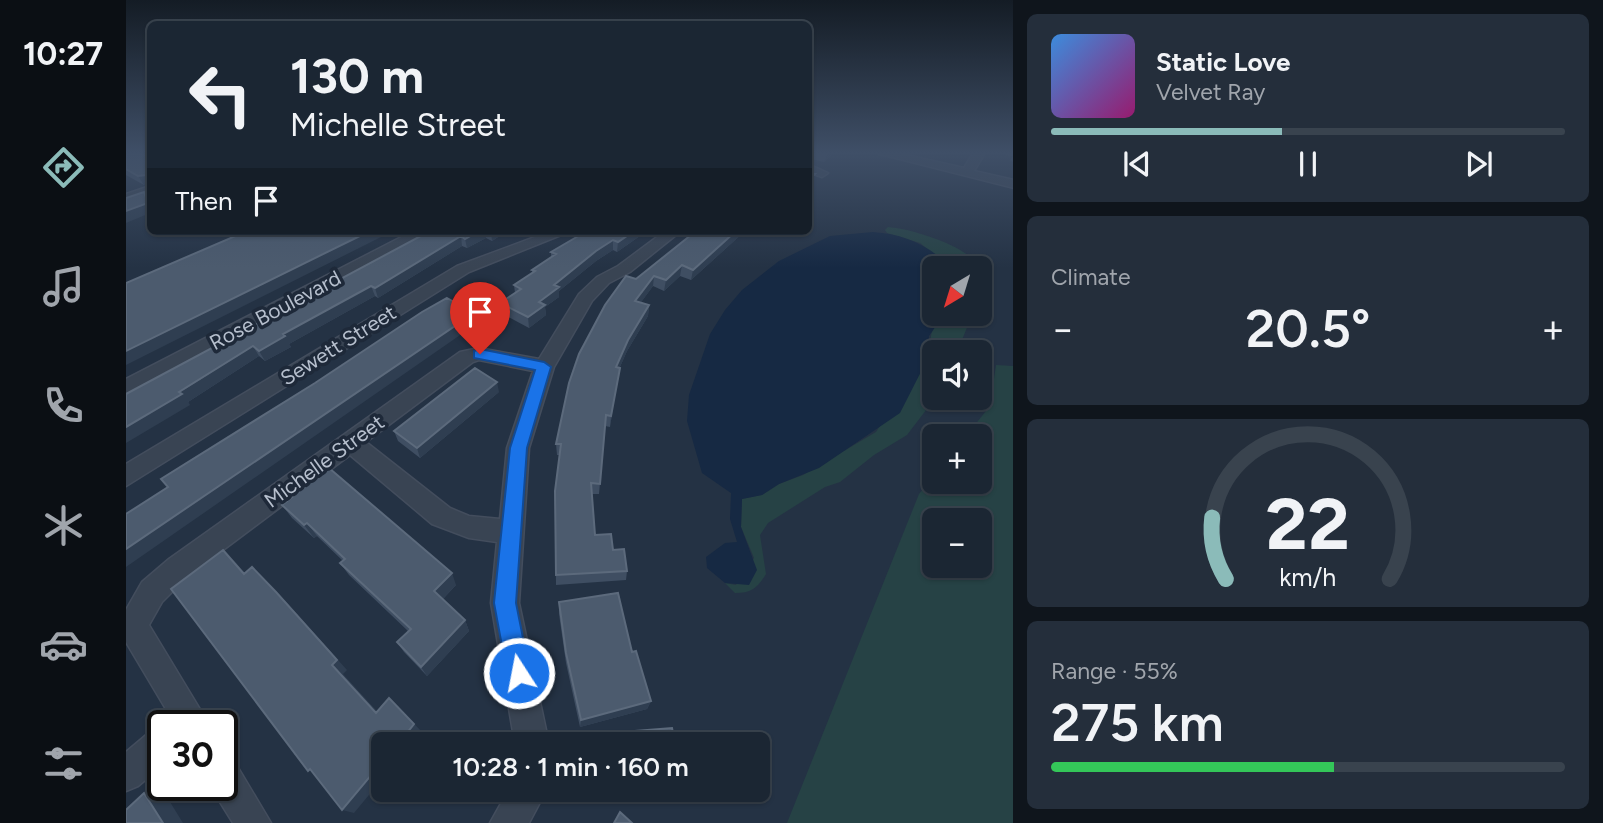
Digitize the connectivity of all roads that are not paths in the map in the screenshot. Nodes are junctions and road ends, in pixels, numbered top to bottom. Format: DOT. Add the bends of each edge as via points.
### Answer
graph roads {
  1 [pos="145,191"];
  2 [pos="127,197"];
  3 [pos="416,235"];
  4 [pos="548,235"];
  5 [pos="669,235"];
  6 [pos="544,367"];
  7 [pos="126,388"];
  8 [pos="350,442"];
  9 [pos="126,476"];
  10 [pos="511,532"];
  11 [pos="181,710"];
  12 [pos="530,732"];
  13 [pos="147,756"];
  14 [pos="126,774"];
  15 [pos="238,799"];
  16 [pos="522,802"];
  17 [pos="253,823"];
  18 [pos="508,823"];
  1 -- 2 [label="street"];
  3 -- 7 [label="street, Rose Boulevard"];
  4 -- 9 [label="street, Sewett Street" via="463,269"];
  5 -- 6 [label="street" via="624,270 603,280 579,307"];
  6 -- 8 [label="street, Michelle Street" via="480,354 467,357"];
  6 -- 10 [label="street" via="519,448"];
  8 -- 10 [label="street" via="440,516 469,527"];
  8 -- 11 [label="street, Michelle Street" via="152,592 133,626"];
  10 -- 12 [label="street" via="505,603"];
  13 -- 14 [label="street"];
  15 -- 17 [label="street"];
  16 -- 18 [label="street"];
}
